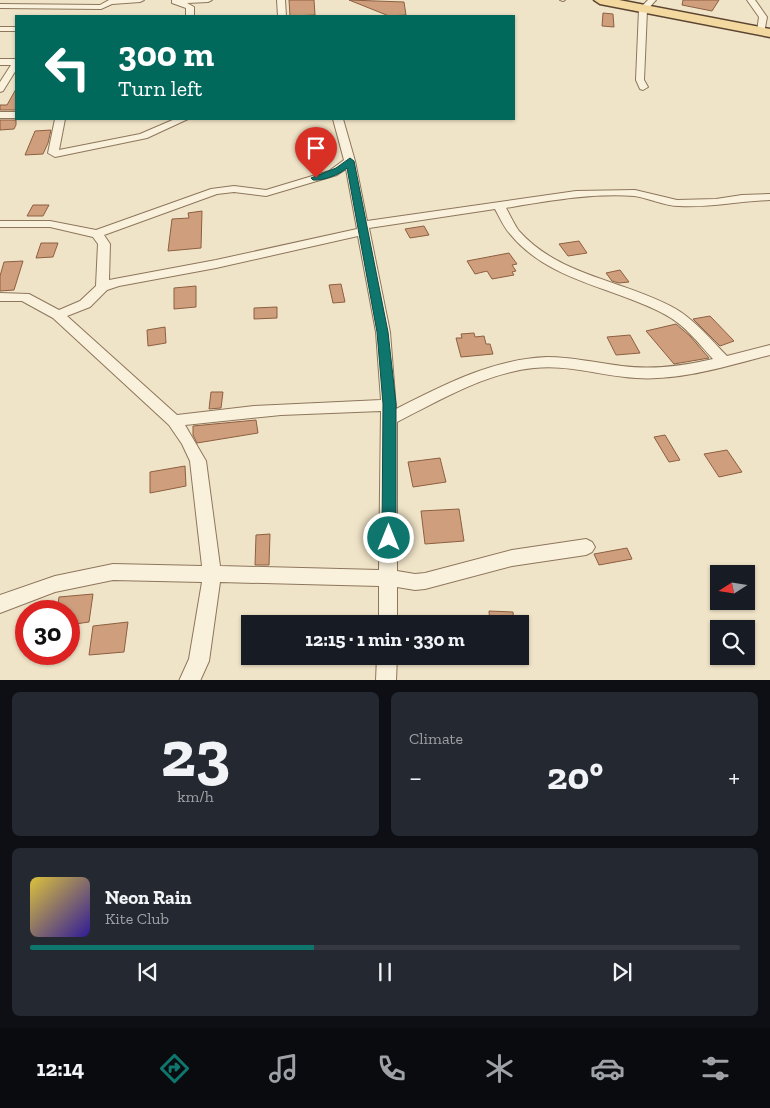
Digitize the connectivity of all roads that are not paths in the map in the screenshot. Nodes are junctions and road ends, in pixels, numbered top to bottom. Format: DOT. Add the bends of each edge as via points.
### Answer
graph roads {
  1 [pos="140,0"];
  2 [pos="208,0"];
  3 [pos="281,0"];
  4 [pos="600,0"];
  5 [pos="751,0"];
  6 [pos="173,1"];
  7 [pos="67,3"];
  8 [pos="647,4"];
  9 [pos="0,6"];
  10 [pos="57,15"];
  11 [pos="190,15"];
  12 [pos="282,15"];
  13 [pos="0,29"];
  14 [pos="15,29"];
  15 [pos="765,32"];
  16 [pos="0,62"];
  17 [pos="15,64"];
  18 [pos="15,66"];
  19 [pos="643,87"];
  20 [pos="0,89"];
  21 [pos="0,115"];
  22 [pos="15,115"];
  23 [pos="60,120"];
  24 [pos="180,120"];
  25 [pos="338,120"];
  26 [pos="350,161"];
  27 [pos="770,196"];
  28 [pos="499,206"];
  29 [pos="0,224"];
  30 [pos="363,228"];
  31 [pos="98,234"];
  32 [pos="102,287"];
  33 [pos="0,297"];
  34 [pos="58,315"];
  35 [pos="770,350"];
  36 [pos="723,362"];
  37 [pos="389,412"];
  38 [pos="174,421"];
  39 [pos="586,547"];
  40 [pos="212,573"];
  41 [pos="389,578"];
  42 [pos="0,604"];
  43 [pos="388,615"];
  44 [pos="387,665"];
  45 [pos="189,680"];
  46 [pos="386,680"];
  1 -- 7 [label="street" via="110,2 101,7"];
  2 -- 6 [label="street"];
  3 -- 12 [label="street"];
  4 -- 8 [label="main road"];
  5 -- 15 [label="street" via="763,17"];
  6 -- 11 [label="street" via="188,4"];
  7 -- 9 [label="street"];
  7 -- 10 [label="street"];
  8 -- 15 [label="main road"];
  8 -- 19 [label="street" via="640,80"];
  13 -- 14 [label="street"];
  16 -- 17 [label="street"];
  18 -- 20 [label="street"];
  21 -- 22 [label="street"];
  23 -- 24 [label="street" via="53,153 56,154 143,136"];
  25 -- 26 [label="street"];
  26 -- 30 [label="street"];
  26 -- 31 [label="street" via="333,173 266,193 234,189 215,191"];
  27 -- 28 [label="street" via="677,203 645,194 612,192"];
  28 -- 30 [label="street"];
  28 -- 36 [label="street" via="515,233 546,259 671,312 687,323"];
  29 -- 31 [label="street" via="50,224"];
  30 -- 32 [label="street" via="216,264"];
  30 -- 37 [label="street" via="382,332"];
  31 -- 32 [label="street" via="104,244"];
  32 -- 34 [label="street" via="85,304"];
  33 -- 34 [label="street" via="24,297"];
  34 -- 38 [label="street"];
  35 -- 36 [label="street"];
  36 -- 37 [label="street" via="652,373 555,362 518,366"];
  37 -- 38 [label="street" via="284,408"];
  37 -- 41 [label="street"];
  38 -- 40 [label="street" via="198,461"];
  39 -- 41 [label="street" via="512,558 425,581"];
  40 -- 41 [label="street"];
  40 -- 42 [label="street" via="113,572 78,577 36,588"];
  40 -- 45 [label="street" via="199,661"];
  41 -- 43 [label="street"];
  44 -- 46 [label="street"];
}
